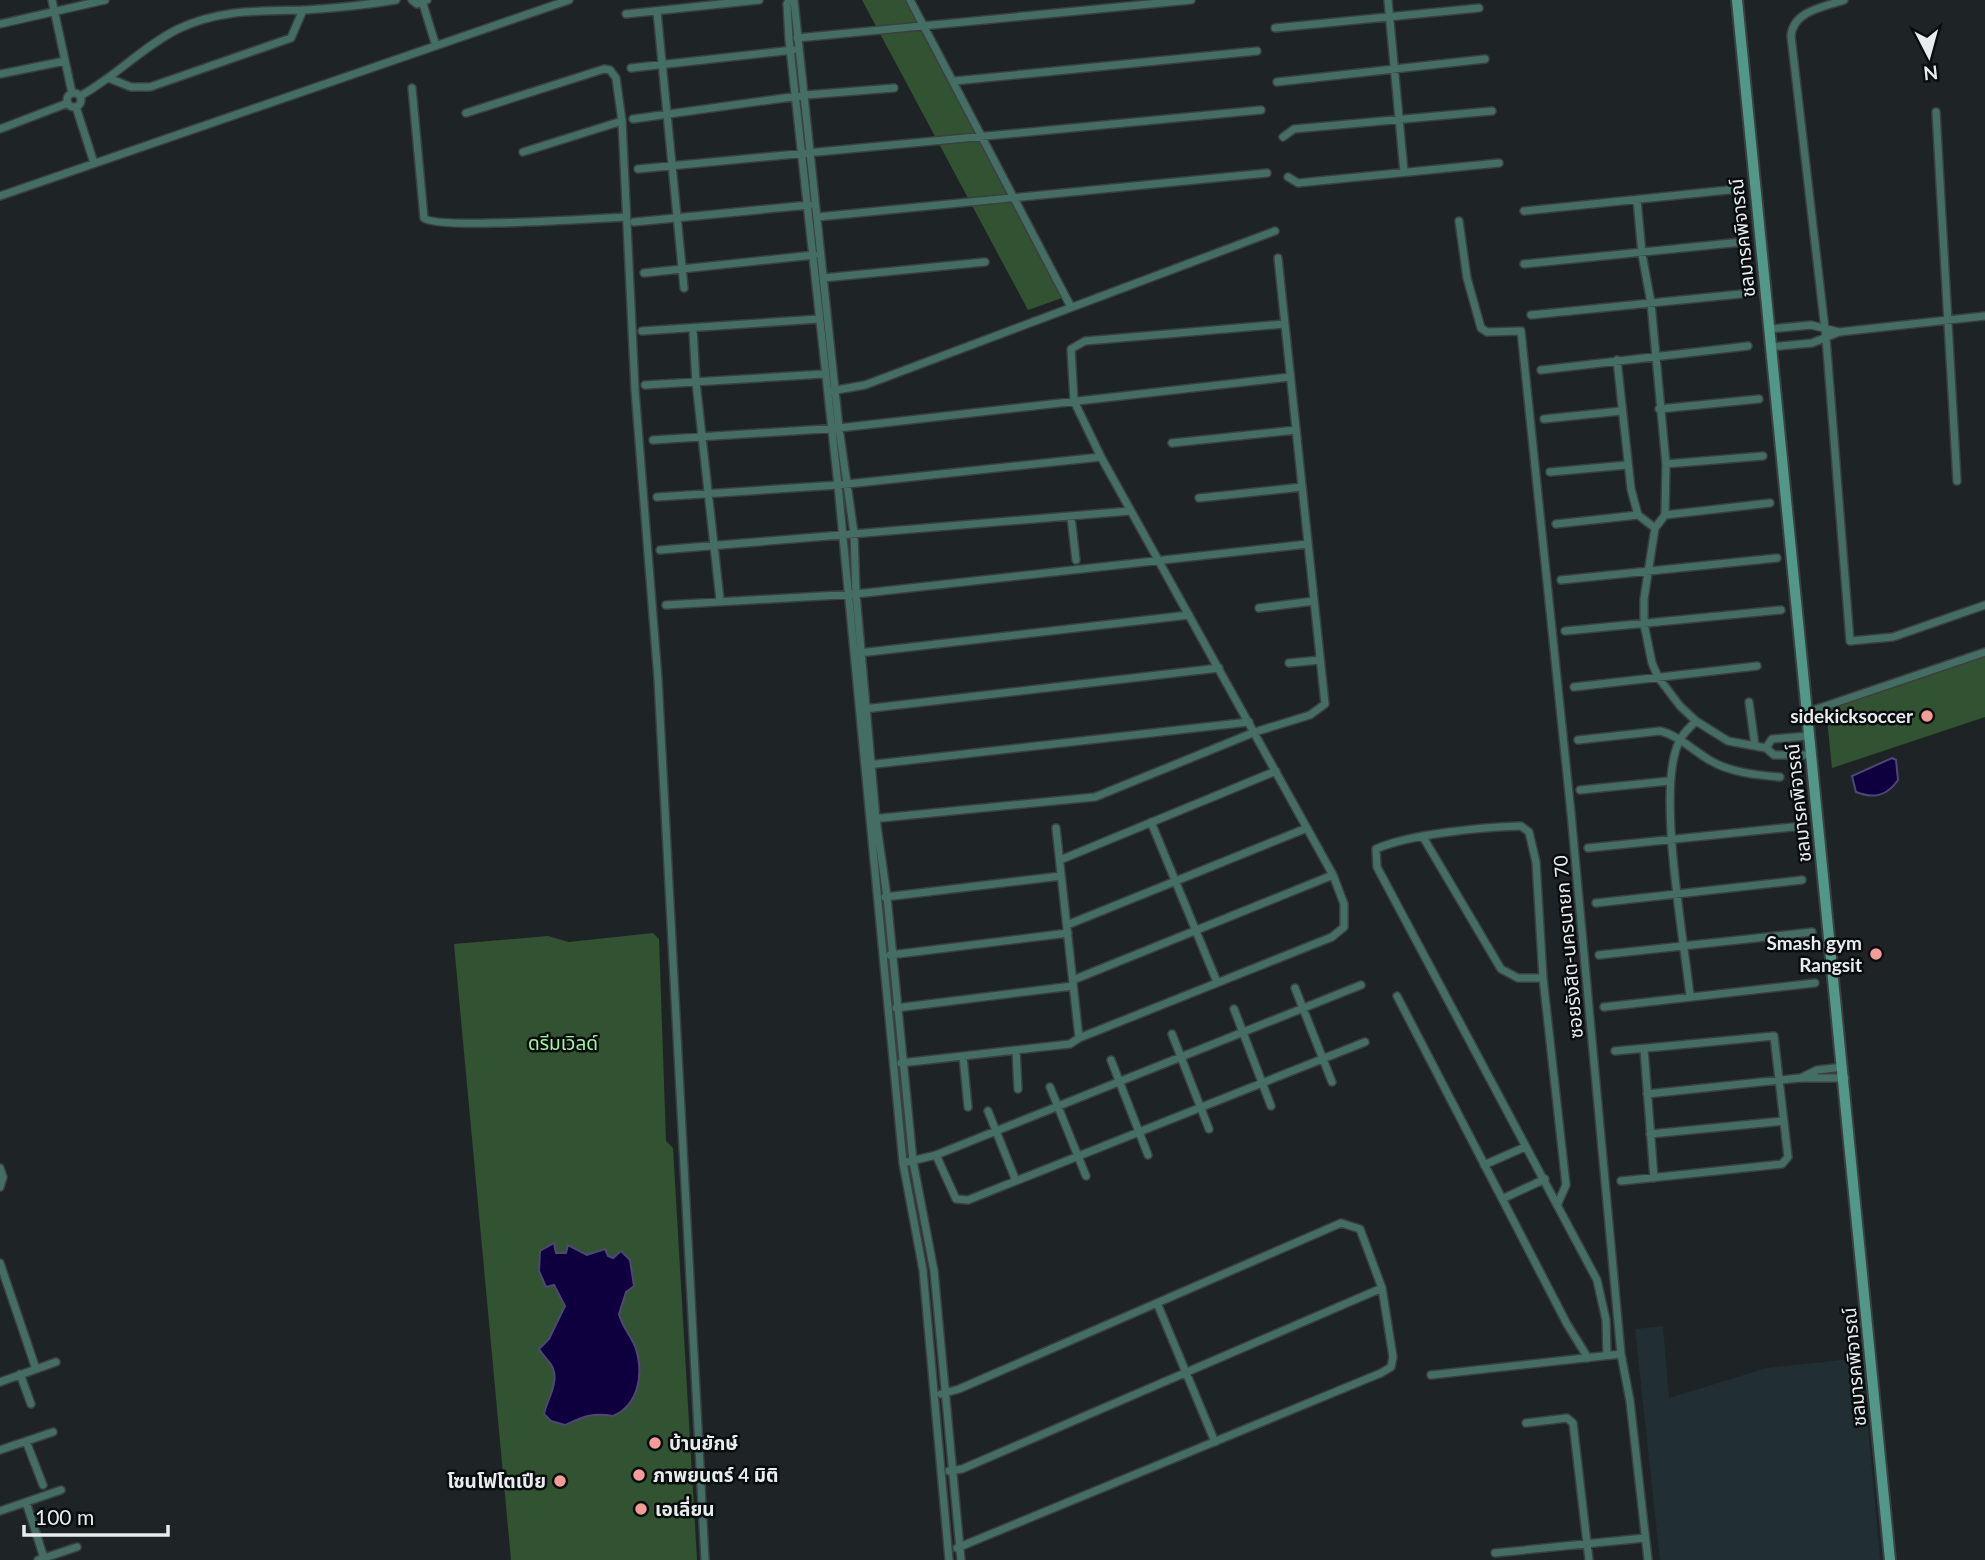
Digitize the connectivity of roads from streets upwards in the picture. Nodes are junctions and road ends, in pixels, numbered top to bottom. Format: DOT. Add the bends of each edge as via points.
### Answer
graph roads {
  1 [pos="52,0"];
  2 [pos="106,0"];
  3 [pos="396,0"];
  4 [pos="412,0"];
  5 [pos="569,0"];
  6 [pos="759,0"];
  7 [pos="792,0"];
  8 [pos="910,0"];
  9 [pos="1191,0"];
  10 [pos="1388,0"];
  11 [pos="1737,0"];
  12 [pos="1844,0"];
  13 [pos="425,2"];
  14 [pos="1479,8"];
  15 [pos="303,10"];
  16 [pos="54,11"];
  17 [pos="657,11"];
  18 [pos="626,13"];
  19 [pos="1389,18"];
  20 [pos="0,24"];
  21 [pos="924,26"];
  22 [pos="1275,28"];
  23 [pos="800,38"];
  24 [pos="789,39"];
  25 [pos="436,46"];
  26 [pos="800,49"];
  27 [pos="791,50"];
  28 [pos="1257,51"];
  29 [pos="1485,59"];
  30 [pos="65,61"];
  31 [pos="662,64"];
  32 [pos="631,68"];
  33 [pos="1394,70"];
  34 [pos="0,74"];
  35 [pos="111,79"];
  36 [pos="954,81"];
  37 [pos="1277,82"];
  38 [pos="412,88"];
  39 [pos="894,88"];
  40 [pos="76,94"];
  41 [pos="806,95"];
  42 [pos="797,97"];
  43 [pos="68,103"];
  44 [pos="76,107"];
  45 [pos="1261,110"];
  46 [pos="1492,111"];
  47 [pos="1936,112"];
  48 [pos="466,113"];
  49 [pos="667,115"];
  50 [pos="633,119"];
  51 [pos="1398,120"];
  52 [pos="622,121"];
  53 [pos="0,129"];
  54 [pos="984,137"];
  55 [pos="1283,137"];
  56 [pos="523,152"];
  57 [pos="802,153"];
  58 [pos="812,153"];
  59 [pos="94,163"];
  60 [pos="1499,163"];
  61 [pos="672,167"];
  62 [pos="638,169"];
  63 [pos="1404,172"];
  64 [pos="1267,173"];
  65 [pos="1287,177"];
  66 [pos="1738,189"];
  67 [pos="0,196"];
  68 [pos="1013,200"];
  69 [pos="1637,200"];
  70 [pos="817,204"];
  71 [pos="808,205"];
  72 [pos="1524,211"];
  73 [pos="626,217"];
  74 [pos="819,217"];
  75 [pos="809,218"];
  76 [pos="677,219"];
  77 [pos="1459,220"];
  78 [pos="634,222"];
  79 [pos="1275,231"];
  80 [pos="1742,242"];
  81 [pos="822,254"];
  82 [pos="1642,254"];
  83 [pos="812,256"];
  84 [pos="1278,258"];
  85 [pos="985,262"];
  86 [pos="1524,264"];
  87 [pos="682,269"];
  88 [pos="645,273"];
  89 [pos="825,278"];
  90 [pos="815,279"];
  91 [pos="684,288"];
  92 [pos="1751,293"];
  93 [pos="1651,303"];
  94 [pos="1071,307"];
  95 [pos="1531,314"];
  96 [pos="1985,316"];
  97 [pos="819,319"];
  98 [pos="1946,320"];
  99 [pos="1284,324"];
  100 [pos="1824,328"];
  101 [pos="1769,329"];
  102 [pos="693,330"];
  103 [pos="642,331"];
  104 [pos="1839,332"];
  105 [pos="1826,338"];
  106 [pos="1748,346"];
  107 [pos="1770,347"];
  108 [pos="1655,356"];
  109 [pos="1617,360"];
  110 [pos="1541,370"];
  111 [pos="824,374"];
  112 [pos="1290,377"];
  113 [pos="696,382"];
  114 [pos="645,385"];
  115 [pos="836,391"];
  116 [pos="827,392"];
  117 [pos="1759,399"];
  118 [pos="1074,401"];
  119 [pos="1660,409"];
  120 [pos="1621,411"];
  121 [pos="1544,419"];
  122 [pos="835,428"];
  123 [pos="1296,430"];
  124 [pos="703,437"];
  125 [pos="653,440"];
  126 [pos="1172,443"];
  127 [pos="1763,456"];
  128 [pos="1101,457"];
  129 [pos="1666,464"];
  130 [pos="1628,465"];
  131 [pos="1550,472"];
  132 [pos="1957,481"];
  133 [pos="842,485"];
  134 [pos="1302,487"];
  135 [pos="709,494"];
  136 [pos="657,496"];
  137 [pos="1199,498"];
  138 [pos="1770,503"];
  139 [pos="1130,510"];
  140 [pos="1638,515"];
  141 [pos="1665,515"];
  142 [pos="1071,517"];
  143 [pos="1556,524"];
  144 [pos="1655,528"];
  145 [pos="842,533"];
  146 [pos="854,533"];
  147 [pos="1308,544"];
  148 [pos="715,546"];
  149 [pos="660,551"];
  150 [pos="1777,558"];
  151 [pos="1076,560"];
  152 [pos="1160,561"];
  153 [pos="1650,570"];
  154 [pos="1561,580"];
  155 [pos="852,594"];
  156 [pos="720,600"];
  157 [pos="1314,601"];
  158 [pos="666,605"];
  159 [pos="1985,605"];
  160 [pos="1259,608"];
  161 [pos="1781,610"];
  162 [pos="1189,615"];
  163 [pos="1644,624"];
  164 [pos="1565,631"];
  165 [pos="1985,652"];
  166 [pos="858,653"];
  167 [pos="1320,660"];
  168 [pos="1289,663"];
  169 [pos="1757,666"];
  170 [pos="1219,668"];
  171 [pos="1658,677"];
  172 [pos="1574,687"];
  173 [pos="1749,702"];
  174 [pos="863,709"];
  175 [pos="1805,713"];
  176 [pos="1696,721"];
  177 [pos="1248,722"];
  178 [pos="1255,732"];
  179 [pos="1808,736"];
  180 [pos="1578,740"];
  181 [pos="1679,740"];
  182 [pos="1755,745"];
  183 [pos="1766,748"];
  184 [pos="1810,755"];
  185 [pos="872,765"];
  186 [pos="863,766"];
  187 [pos="1276,771"];
  188 [pos="1780,777"];
  189 [pos="1669,781"];
  190 [pos="1580,790"];
  191 [pos="857,818"];
  192 [pos="870,818"];
  193 [pos="1151,822"];
  194 [pos="1793,827"];
  195 [pos="1056,828"];
  196 [pos="1307,828"];
  197 [pos="1423,837"];
  198 [pos="1672,838"];
  199 [pos="1588,848"];
  200 [pos="1060,860"];
  201 [pos="1333,875"];
  202 [pos="1061,876"];
  203 [pos="1802,880"];
  204 [pos="1175,881"];
  205 [pos="1678,891"];
  206 [pos="887,897"];
  207 [pos="877,898"];
  208 [pos="1596,902"];
  209 [pos="1068,929"];
  210 [pos="1196,930"];
  211 [pos="1812,932"];
  212 [pos="1684,944"];
  213 [pos="893,954"];
  214 [pos="1599,955"];
  215 [pos="883,956"];
  216 [pos="1543,978"];
  217 [pos="1217,982"];
  218 [pos="1073,983"];
  219 [pos="1815,983"];
  220 [pos="1361,985"];
  221 [pos="1295,988"];
  222 [pos="1397,996"];
  223 [pos="1690,996"];
  224 [pos="1604,1007"];
  225 [pos="898,1008"];
  226 [pos="1303,1008"];
  227 [pos="888,1009"];
  228 [pos="1234,1009"];
  229 [pos="1241,1032"];
  230 [pos="1172,1034"];
  231 [pos="1079,1038"];
  232 [pos="1365,1042"];
  233 [pos="1644,1049"];
  234 [pos="1016,1050"];
  235 [pos="1615,1051"];
  236 [pos="963,1056"];
  237 [pos="1180,1056"];
  238 [pos="1323,1059"];
  239 [pos="1111,1060"];
  240 [pos="904,1063"];
  241 [pos="894,1064"];
  242 [pos="1844,1073"];
  243 [pos="1800,1078"];
  244 [pos="1119,1080"];
  245 [pos="1779,1080"];
  246 [pos="1332,1082"];
  247 [pos="1261,1083"];
  248 [pos="1050,1087"];
  249 [pos="1018,1089"];
  250 [pos="1647,1094"];
  251 [pos="1057,1105"];
  252 [pos="1270,1106"];
  253 [pos="968,1107"];
  254 [pos="1201,1107"];
  255 [pos="988,1111"];
  256 [pos="1784,1121"];
  257 [pos="1209,1129"];
  258 [pos="996,1131"];
  259 [pos="1139,1132"];
  260 [pos="1650,1134"];
  261 [pos="1525,1147"];
  262 [pos="936,1155"];
  263 [pos="1148,1155"];
  264 [pos="1078,1156"];
  265 [pos="913,1161"];
  266 [pos="902,1163"];
  267 [pos="1484,1165"];
  268 [pos="0,1168"];
  269 [pos="1086,1177"];
  270 [pos="1654,1178"];
  271 [pos="1545,1179"];
  272 [pos="1016,1181"];
  273 [pos="1621,1181"];
  274 [pos="0,1187"];
  275 [pos="1502,1199"];
  276 [pos="1558,1203"];
  277 [pos="0,1262"];
  278 [pos="1382,1288"];
  279 [pos="1157,1303"];
  280 [pos="1621,1354"];
  281 [pos="1607,1355"];
  282 [pos="1588,1358"];
  283 [pos="55,1362"];
  284 [pos="36,1369"];
  285 [pos="1186,1372"];
  286 [pos="20,1374"];
  287 [pos="1431,1375"];
  288 [pos="0,1382"];
  289 [pos="944,1393"];
  290 [pos="933,1395"];
  291 [pos="31,1404"];
  292 [pos="1526,1423"];
  293 [pos="52,1432"];
  294 [pos="26,1441"];
  295 [pos="1215,1442"];
  296 [pos="0,1450"];
  297 [pos="952,1471"];
  298 [pos="941,1472"];
  299 [pos="43,1485"];
  300 [pos="61,1490"];
  301 [pos="26,1502"];
  302 [pos="0,1511"];
  303 [pos="1645,1538"];
  304 [pos="1588,1544"];
  305 [pos="76,1547"];
  306 [pos="960,1547"];
  307 [pos="1534,1549"];
  308 [pos="948,1550"];
  309 [pos="1495,1553"];
  310 [pos="41,1559"];
  311 [pos="705,1560"];
  312 [pos="949,1560"];
  313 [pos="961,1560"];
  314 [pos="1535,1560"];
  315 [pos="1589,1560"];
  316 [pos="1648,1560"];
  317 [pos="1890,1560"];
  1 -- 16 [label="street"];
  2 -- 16 [label="street"];
  3 -- 15 [label="street"];
  4 -- 13 [label="street"];
  5 -- 25 [label="street"];
  6 -- 17 [label="street"];
  7 -- 23 [label="street"];
  7 -- 24 [label="street"];
  8 -- 21 [label="street"];
  9 -- 21 [label="street"];
  10 -- 19 [label="street"];
  11 -- 101 [label="street, ชลมารคพิจารณ์"];
  12 -- 100 [label="street" via="1804,14 1792,26 1791,36"];
  13 -- 25 [label="street"];
  14 -- 19 [label="street"];
  15 -- 35 [label="street" via="238,11 202,19 156,42"];
  15 -- 35 [label="street" via="291,38 150,87 131,87"];
  16 -- 20 [label="street"];
  16 -- 30 [label="street"];
  17 -- 18 [label="street"];
  17 -- 31 [label="street"];
  19 -- 22 [label="street"];
  19 -- 33 [label="street"];
  21 -- 23 [label="street"];
  21 -- 36 [label="street"];
  23 -- 24 [label="street"];
  23 -- 26 [label="street"];
  24 -- 27 [label="street"];
  25 -- 59 [label="street"];
  26 -- 27 [label="street"];
  26 -- 41 [label="street"];
  27 -- 31 [label="street"];
  27 -- 42 [label="street"];
  28 -- 36 [label="street"];
  29 -- 33 [label="street"];
  30 -- 34 [label="street"];
  30 -- 40 [label="street"];
  31 -- 32 [label="street"];
  31 -- 49 [label="street"];
  33 -- 37 [label="street"];
  33 -- 51 [label="street"];
  35 -- 40 [label="street"];
  36 -- 54 [label="street"];
  38 -- 73 [label="street" via="428,222"];
  39 -- 41 [label="street"];
  40 -- 43 [label="street"];
  40 -- 44 [label="street" via="81,101"];
  41 -- 42 [label="street"];
  41 -- 58 [label="street"];
  42 -- 49 [label="street"];
  42 -- 57 [label="street"];
  43 -- 44 [label="street"];
  43 -- 53 [label="street"];
  44 -- 59 [label="street"];
  45 -- 54 [label="street"];
  46 -- 51 [label="street"];
  47 -- 98 [label="street"];
  48 -- 52 [label="street" via="610,69 616,78"];
  49 -- 50 [label="street"];
  49 -- 61 [label="street"];
  51 -- 55 [label="street" via="1294,129"];
  51 -- 63 [label="street"];
  52 -- 56 [label="street"];
  52 -- 73 [label="street"];
  54 -- 58 [label="street"];
  54 -- 68 [label="street"];
  57 -- 58 [label="street"];
  57 -- 61 [label="street"];
  57 -- 71 [label="street"];
  58 -- 70 [label="street"];
  59 -- 67 [label="street"];
  60 -- 63 [label="street"];
  61 -- 62 [label="street"];
  61 -- 76 [label="street"];
  63 -- 65 [label="street" via="1298,183"];
  64 -- 68 [label="street"];
  66 -- 69 [label="street"];
  68 -- 74 [label="street"];
  68 -- 94 [label="street"];
  69 -- 72 [label="street"];
  69 -- 82 [label="street"];
  70 -- 71 [label="street"];
  70 -- 74 [label="street"];
  71 -- 75 [label="street"];
  71 -- 76 [label="street"];
  73 -- 311 [label="street" via="658,679"];
  74 -- 75 [label="street"];
  74 -- 81 [label="street"];
  75 -- 83 [label="street"];
  76 -- 78 [label="street"];
  76 -- 87 [label="street"];
  77 -- 280 [label="street, ซอยรังสิต-นครนายก 70" via="1467,278 1481,328 1487,332 1521,331"];
  79 -- 94 [label="street"];
  80 -- 82 [label="street"];
  81 -- 83 [label="street"];
  81 -- 89 [label="street"];
  82 -- 86 [label="street"];
  82 -- 93 [label="street"];
  83 -- 87 [label="street"];
  83 -- 90 [label="street"];
  84 -- 99 [label="street"];
  85 -- 89 [label="street"];
  87 -- 88 [label="street"];
  87 -- 91 [label="street"];
  89 -- 90 [label="street"];
  89 -- 115 [label="street"];
  90 -- 97 [label="street"];
  92 -- 93 [label="street"];
  93 -- 95 [label="street"];
  93 -- 108 [label="street"];
  94 -- 115 [label="street" via="865,385"];
  96 -- 98 [label="street"];
  97 -- 102 [label="street"];
  97 -- 111 [label="street"];
  98 -- 104 [label="street"];
  98 -- 132 [label="street"];
  99 -- 112 [label="street"];
  99 -- 118 [label="street" via="1076,344 1069,359"];
  100 -- 101 [label="street"];
  100 -- 104 [label="street"];
  100 -- 105 [label="street"];
  101 -- 107 [label="street, ชลมารคพิจารณ์"];
  102 -- 103 [label="street"];
  102 -- 113 [label="street"];
  104 -- 105 [label="street"];
  105 -- 107 [label="street"];
  105 -- 159 [label="street" via="1850,641 1893,637"];
  106 -- 108 [label="street"];
  107 -- 175 [label="street, ชลมารคพิจารณ์"];
  108 -- 109 [label="street"];
  108 -- 119 [label="street"];
  109 -- 110 [label="street"];
  109 -- 120 [label="street"];
  111 -- 113 [label="street"];
  111 -- 116 [label="street"];
  112 -- 118 [label="street"];
  112 -- 123 [label="street"];
  113 -- 114 [label="street"];
  113 -- 124 [label="street"];
  115 -- 116 [label="street"];
  115 -- 122 [label="street"];
  116 -- 122 [label="street"];
  117 -- 119 [label="street"];
  118 -- 122 [label="street"];
  118 -- 128 [label="street"];
  119 -- 129 [label="street"];
  120 -- 121 [label="street"];
  120 -- 130 [label="street"];
  122 -- 124 [label="street"];
  122 -- 133 [label="street"];
  123 -- 126 [label="street"];
  123 -- 134 [label="street"];
  124 -- 125 [label="street"];
  124 -- 135 [label="street"];
  127 -- 129 [label="street"];
  128 -- 133 [label="street"];
  128 -- 139 [label="street"];
  129 -- 141 [label="street"];
  130 -- 131 [label="street"];
  130 -- 140 [label="street"];
  133 -- 135 [label="street"];
  133 -- 145 [label="street"];
  133 -- 146 [label="street"];
  134 -- 137 [label="street"];
  134 -- 147 [label="street"];
  135 -- 136 [label="street"];
  135 -- 148 [label="street"];
  138 -- 141 [label="street"];
  139 -- 142 [label="street"];
  139 -- 152 [label="street"];
  140 -- 143 [label="street"];
  140 -- 144 [label="street"];
  141 -- 144 [label="street"];
  142 -- 146 [label="street"];
  142 -- 151 [label="street"];
  144 -- 153 [label="street"];
  145 -- 146 [label="street"];
  145 -- 148 [label="street"];
  145 -- 155 [label="street"];
  146 -- 155 [label="street"];
  147 -- 152 [label="street"];
  147 -- 157 [label="street"];
  148 -- 149 [label="street"];
  148 -- 156 [label="street"];
  150 -- 153 [label="street"];
  152 -- 155 [label="street"];
  152 -- 162 [label="street"];
  153 -- 154 [label="street"];
  153 -- 163 [label="street"];
  155 -- 156 [label="street"];
  155 -- 166 [label="street"];
  156 -- 158 [label="street"];
  157 -- 160 [label="street"];
  157 -- 167 [label="street"];
  161 -- 163 [label="street"];
  162 -- 166 [label="street"];
  162 -- 170 [label="street"];
  163 -- 164 [label="street"];
  163 -- 171 [label="street"];
  165 -- 175 [label="street"];
  166 -- 174 [label="street"];
  167 -- 168 [label="street"];
  167 -- 178 [label="street" via="1325,704 1320,710"];
  169 -- 171 [label="street"];
  170 -- 174 [label="street"];
  170 -- 177 [label="street"];
  171 -- 172 [label="street"];
  171 -- 176 [label="street"];
  173 -- 182 [label="street"];
  174 -- 185 [label="street"];
  174 -- 186 [label="street"];
  175 -- 179 [label="street, ชลมารคพิจารณ์"];
  176 -- 181 [label="street"];
  176 -- 182 [label="street" via="1728,741"];
  177 -- 178 [label="street"];
  177 -- 185 [label="street"];
  178 -- 187 [label="street"];
  178 -- 192 [label="street" via="1095,797"];
  179 -- 183 [label="street" via="1772,739"];
  179 -- 184 [label="street, ชลมารคพิจารณ์"];
  180 -- 181 [label="street" via="1660,731"];
  181 -- 188 [label="street" via="1714,763 1744,773"];
  181 -- 189 [label="street"];
  182 -- 183 [label="street"];
  183 -- 184 [label="street" via="1774,755"];
  184 -- 242 [label="street, ชลมารคพิจารณ์"];
  185 -- 186 [label="street"];
  185 -- 192 [label="street"];
  186 -- 192 [label="street"];
  187 -- 193 [label="street"];
  187 -- 196 [label="street"];
  189 -- 190 [label="street"];
  189 -- 198 [label="street"];
  191 -- 192 [label="street"];
  192 -- 206 [label="street"];
  192 -- 207 [label="street"];
  193 -- 200 [label="street"];
  193 -- 204 [label="street"];
  194 -- 198 [label="street"];
  195 -- 200 [label="street"];
  196 -- 201 [label="street"];
  196 -- 204 [label="street"];
  197 -- 216 [label="street" via="1501,969 1518,978"];
  197 -- 216 [label="street" via="1506,826 1521,826 1529,832 1536,862"];
  197 -- 261 [label="street" via="1376,849 1375,861"];
  198 -- 199 [label="street"];
  198 -- 205 [label="street"];
  200 -- 202 [label="street"];
  201 -- 210 [label="street"];
  201 -- 217 [label="street" via="1344,904 1344,928 1339,933"];
  202 -- 206 [label="street"];
  202 -- 209 [label="street"];
  203 -- 205 [label="street"];
  204 -- 209 [label="street"];
  204 -- 210 [label="street"];
  205 -- 208 [label="street"];
  205 -- 212 [label="street"];
  206 -- 207 [label="street"];
  206 -- 213 [label="street"];
  207 -- 215 [label="street"];
  209 -- 213 [label="street"];
  209 -- 218 [label="street"];
  210 -- 217 [label="street"];
  210 -- 218 [label="street"];
  211 -- 212 [label="street"];
  212 -- 214 [label="street"];
  212 -- 223 [label="street"];
  213 -- 215 [label="street"];
  213 -- 225 [label="street"];
  215 -- 227 [label="street"];
  216 -- 276 [label="street" via="1566,1185"];
  217 -- 231 [label="street"];
  218 -- 225 [label="street"];
  218 -- 231 [label="street"];
  219 -- 223 [label="street"];
  220 -- 226 [label="street"];
  221 -- 226 [label="street"];
  222 -- 267 [label="street"];
  223 -- 224 [label="street"];
  225 -- 227 [label="street"];
  225 -- 240 [label="street"];
  226 -- 229 [label="street"];
  226 -- 238 [label="street"];
  227 -- 241 [label="street"];
  228 -- 229 [label="street"];
  229 -- 237 [label="street"];
  229 -- 247 [label="street"];
  230 -- 237 [label="street"];
  231 -- 234 [label="street" via="1070,1044"];
  232 -- 238 [label="street"];
  233 -- 235 [label="street"];
  233 -- 245 [label="street" via="1774,1036"];
  233 -- 250 [label="street"];
  234 -- 236 [label="street"];
  234 -- 249 [label="street"];
  236 -- 240 [label="street"];
  236 -- 253 [label="street"];
  237 -- 244 [label="street"];
  237 -- 254 [label="street"];
  238 -- 246 [label="street"];
  238 -- 247 [label="street"];
  239 -- 244 [label="street"];
  240 -- 241 [label="street"];
  240 -- 265 [label="street"];
  241 -- 266 [label="street"];
  242 -- 243 [label="street"];
  242 -- 243 [label="street" via="1817,1070"];
  242 -- 317 [label="street, ชลมารคพิจารณ์"];
  243 -- 245 [label="street"];
  244 -- 251 [label="street"];
  244 -- 259 [label="street"];
  245 -- 250 [label="street"];
  245 -- 256 [label="street"];
  247 -- 252 [label="street"];
  247 -- 254 [label="street"];
  248 -- 251 [label="street"];
  250 -- 260 [label="street"];
  251 -- 258 [label="street"];
  251 -- 264 [label="street"];
  254 -- 257 [label="street"];
  254 -- 259 [label="street"];
  255 -- 258 [label="street"];
  256 -- 260 [label="street"];
  256 -- 270 [label="street" via="1788,1157 1782,1164"];
  258 -- 262 [label="street"];
  258 -- 272 [label="street"];
  259 -- 263 [label="street"];
  259 -- 264 [label="street"];
  260 -- 270 [label="street"];
  261 -- 267 [label="street"];
  261 -- 271 [label="street"];
  262 -- 265 [label="street"];
  262 -- 272 [label="street" via="960,1201"];
  264 -- 269 [label="street"];
  264 -- 272 [label="street"];
  265 -- 266 [label="street"];
  265 -- 289 [label="street" via="934,1271"];
  266 -- 290 [label="street" via="923,1270"];
  267 -- 275 [label="street"];
  268 -- 274 [label="street"];
  270 -- 273 [label="street"];
  271 -- 275 [label="street"];
  271 -- 276 [label="street"];
  275 -- 282 [label="street"];
  276 -- 281 [label="street" via="1597,1280 1606,1320"];
  277 -- 284 [label="street"];
  278 -- 279 [label="street" via="1360,1229 1341,1223"];
  278 -- 285 [label="street"];
  278 -- 295 [label="street" via="1391,1367"];
  279 -- 285 [label="street"];
  279 -- 289 [label="street"];
  280 -- 281 [label="street"];
  280 -- 303 [label="street, ซอยรังสิต-นครนายก 70"];
  281 -- 282 [label="street"];
  282 -- 287 [label="street"];
  283 -- 284 [label="street"];
  284 -- 286 [label="street"];
  285 -- 295 [label="street"];
  285 -- 297 [label="street"];
  286 -- 288 [label="street"];
  286 -- 291 [label="street"];
  289 -- 290 [label="street"];
  289 -- 297 [label="street"];
  290 -- 298 [label="street"];
  292 -- 304 [label="street" via="1567,1418 1573,1423"];
  293 -- 294 [label="street"];
  294 -- 296 [label="street"];
  294 -- 299 [label="street"];
  295 -- 306 [label="street"];
  297 -- 298 [label="street"];
  297 -- 306 [label="street"];
  298 -- 308 [label="street"];
  300 -- 301 [label="street"];
  301 -- 302 [label="street"];
  301 -- 310 [label="street"];
  303 -- 304 [label="street"];
  303 -- 316 [label="street, ซอยรังสิต-นครนายก 70"];
  304 -- 307 [label="street"];
  304 -- 315 [label="street"];
  305 -- 310 [label="street"];
  306 -- 308 [label="street"];
  306 -- 313 [label="street"];
  307 -- 309 [label="street"];
  307 -- 314 [label="street"];
  308 -- 312 [label="street"];
}
